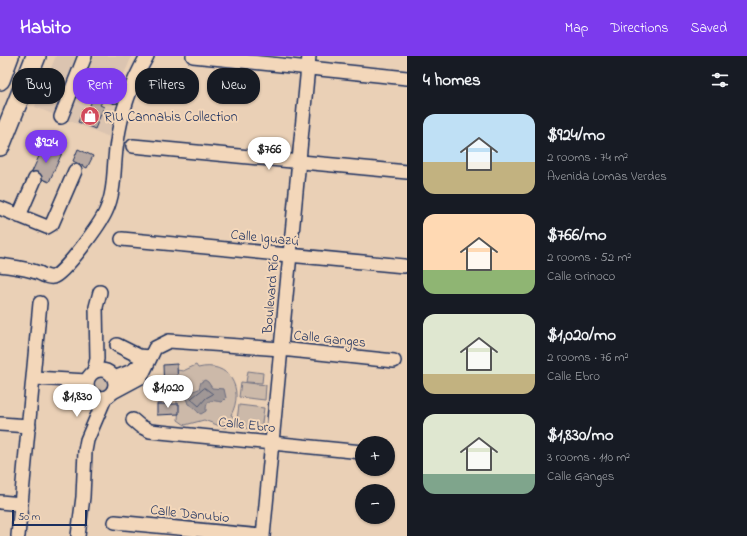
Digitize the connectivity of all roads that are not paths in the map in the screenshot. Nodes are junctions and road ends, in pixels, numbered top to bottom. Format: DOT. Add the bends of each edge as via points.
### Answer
graph roads {
  1 [pos="10,56"];
  2 [pos="36,56"];
  3 [pos="85,56"];
  4 [pos="147,56"];
  5 [pos="193,56"];
  6 [pos="308,62"];
  7 [pos="80,68"];
  8 [pos="407,78"];
  9 [pos="0,80"];
  10 [pos="73,87"];
  11 [pos="61,117"];
  12 [pos="0,146"];
  13 [pos="133,146"];
  14 [pos="299,162"];
  15 [pos="75,171"];
  16 [pos="407,172"];
  17 [pos="35,179"];
  18 [pos="0,208"];
  19 [pos="19,216"];
  20 [pos="122,239"];
  21 [pos="290,255"];
  22 [pos="0,265"];
  23 [pos="404,266"];
  24 [pos="100,292"];
  25 [pos="40,303"];
  26 [pos="95,326"];
  27 [pos="162,344"];
  28 [pos="117,345"];
  29 [pos="281,349"];
  30 [pos="150,357"];
  31 [pos="394,361"];
  32 [pos="143,373"];
  33 [pos="111,375"];
  34 [pos="91,376"];
  35 [pos="34,378"];
  36 [pos="109,395"];
  37 [pos="92,396"];
  38 [pos="133,420"];
  39 [pos="0,424"];
  40 [pos="29,426"];
  41 [pos="87,440"];
  42 [pos="272,442"];
  43 [pos="355,451"];
  44 [pos="0,502"];
  45 [pos="21,504"];
  46 [pos="115,522"];
  47 [pos="18,536"];
  48 [pos="78,536"];
  49 [pos="263,536"];
  1 -- 9 [label="highway"];
  2 -- 12 [label="highway"];
  3 -- 7 [label="street"];
  4 -- 22 [label="street" via="125,103 106,211 73,260 61,273 53,277"];
  5 -- 6 [label="street"];
  6 -- 8 [label="street"];
  6 -- 14 [label="street, Boulevard Río"];
  10 -- 11 [label="street"];
  13 -- 14 [label="street"];
  14 -- 16 [label="street"];
  14 -- 21 [label="street, Boulevard Río"];
  15 -- 19 [label="street" via="50,226 44,227"];
  17 -- 19 [label="street"];
  18 -- 19 [label="street"];
  20 -- 21 [label="street, Calle Iguazú"];
  21 -- 23 [label="street, Calle Iguazú"];
  21 -- 29 [label="street, Boulevard Río"];
  24 -- 26 [label="street"];
  25 -- 35 [label="street"];
  26 -- 33 [label="street"];
  26 -- 34 [label="street" via="97,360"];
  27 -- 29 [label="street, Calle Ganges" via="177,340"];
  27 -- 30 [label="street" via="155,348"];
  27 -- 32 [label="street" via="154,369"];
  28 -- 30 [label="street" via="139,356"];
  29 -- 31 [label="street, Calle Ganges"];
  29 -- 42 [label="street, Boulevard Río"];
  30 -- 32 [label="street"];
  30 -- 33 [label="street" via="132,371"];
  32 -- 36 [label="street" via="132,383"];
  33 -- 34 [label="street" via="104,370"];
  33 -- 36 [label="street" via="116,383"];
  34 -- 35 [label="street"];
  34 -- 37 [label="street" via="87,388"];
  35 -- 40 [label="street"];
  36 -- 37 [label="street" via="96,398"];
  36 -- 41 [label="street"];
  37 -- 41 [label="street"];
  38 -- 42 [label="street, Calle Ebro" via="150,430"];
  39 -- 40 [label="street"];
  40 -- 45 [label="street"];
  41 -- 48 [label="street"];
  42 -- 43 [label="street, Calle Ebro"];
  42 -- 49 [label="street, Boulevard Río"];
  44 -- 45 [label="street"];
  45 -- 47 [label="street"];
  46 -- 49 [label="street, Calle Danubio"];
}
